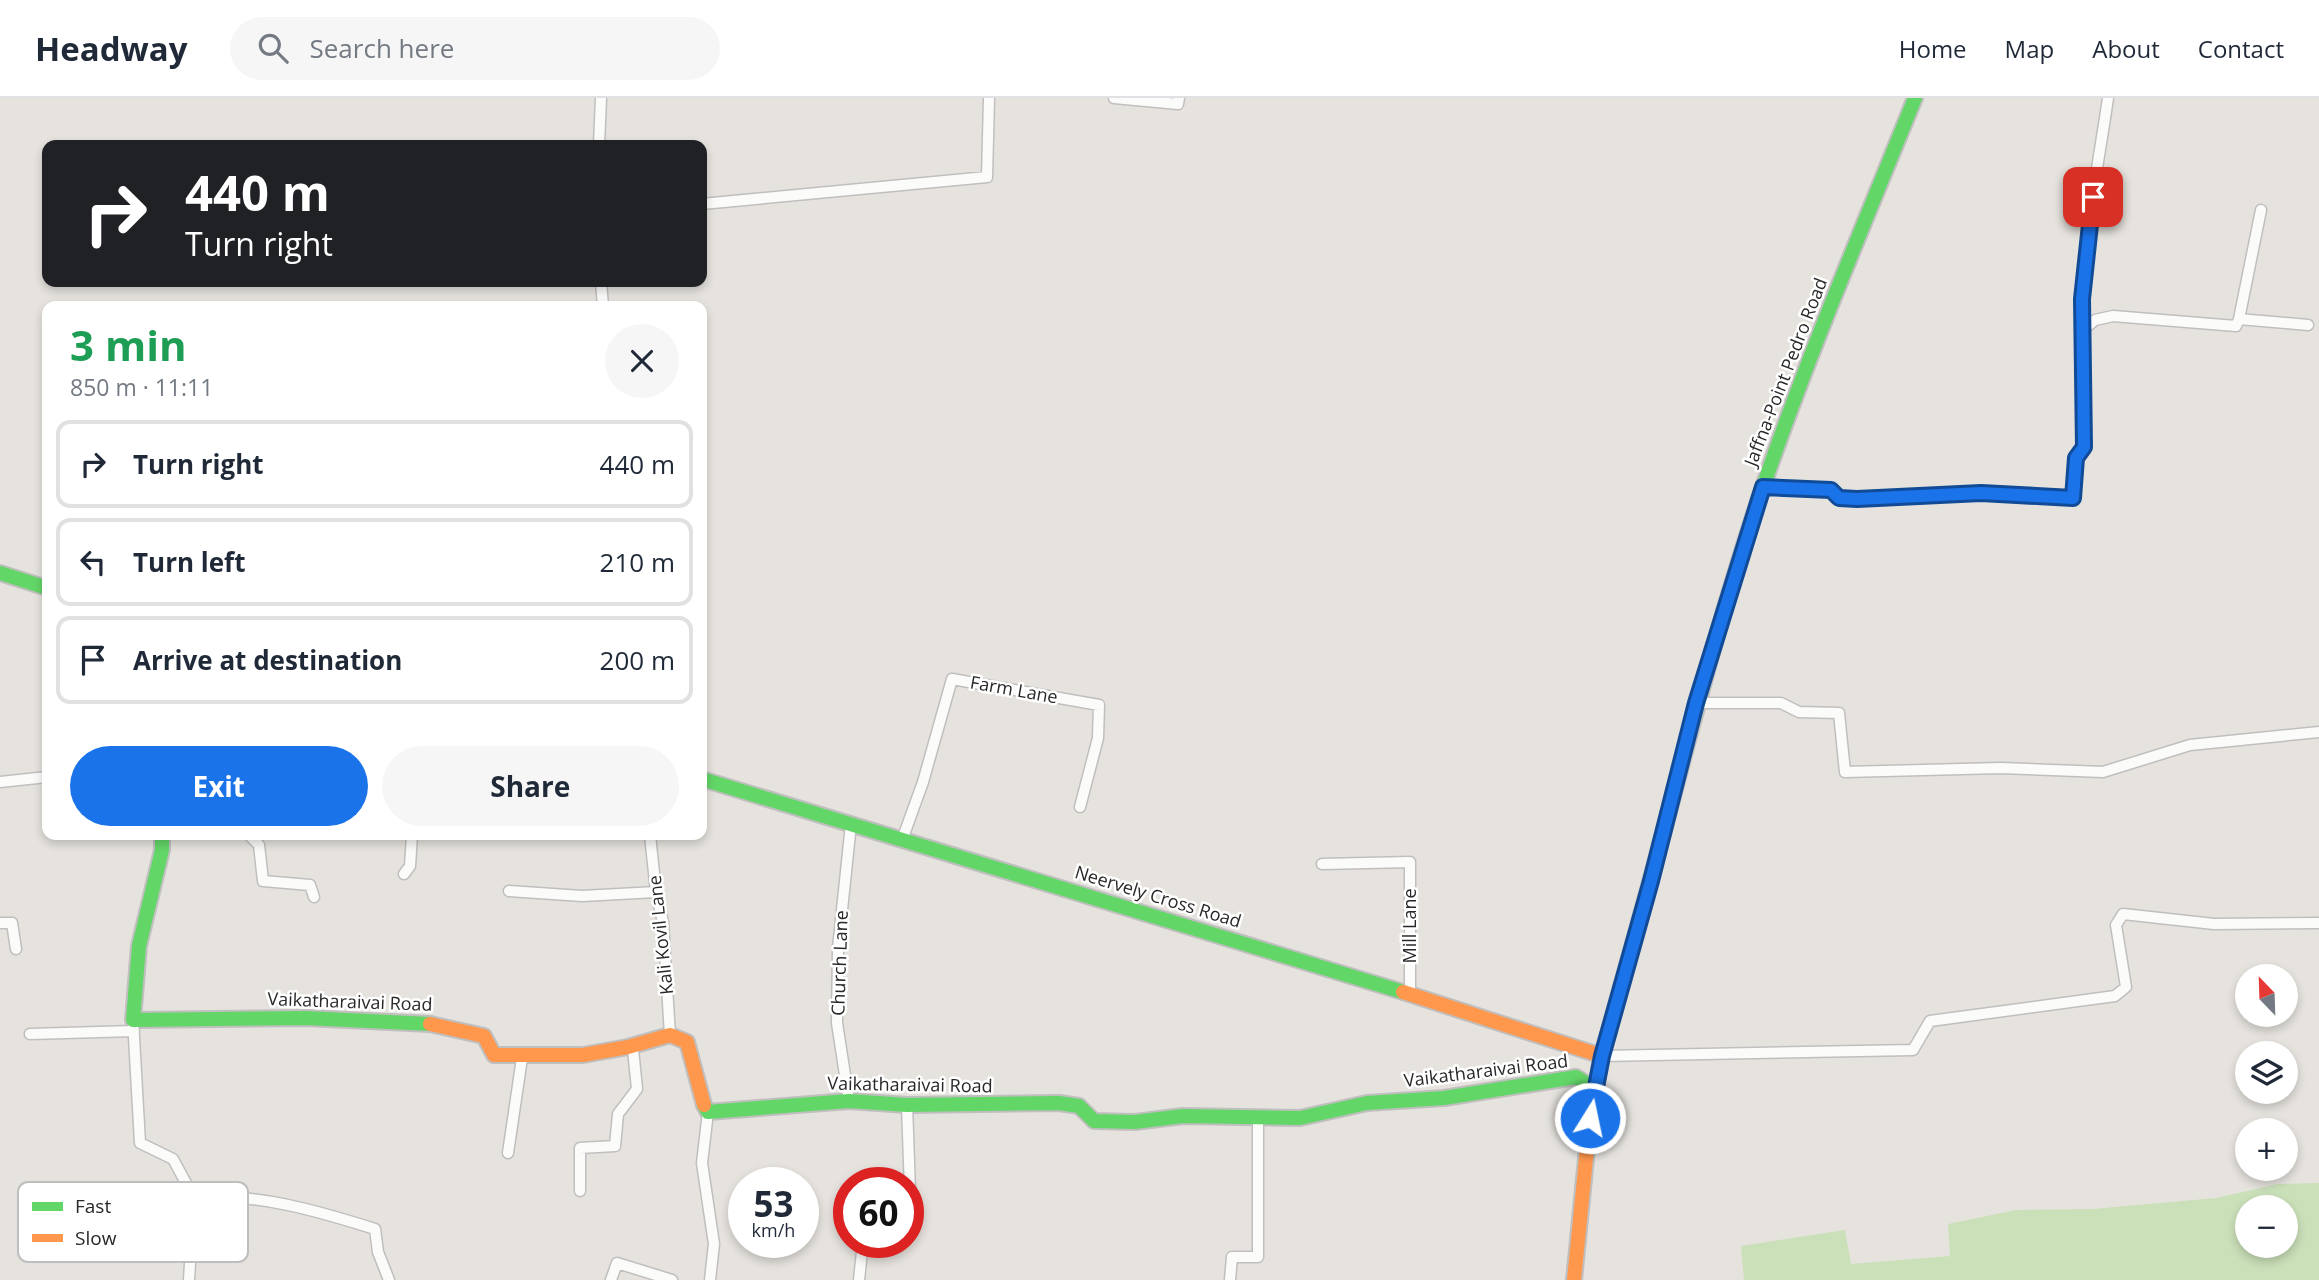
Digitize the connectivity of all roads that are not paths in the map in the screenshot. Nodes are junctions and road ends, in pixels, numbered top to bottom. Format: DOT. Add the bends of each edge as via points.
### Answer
graph roads {
  1 [pos="601,98"];
  2 [pos="989,98"];
  3 [pos="1114,98"];
  4 [pos="1179,98"];
  5 [pos="1915,98"];
  6 [pos="2108,98"];
  7 [pos="599,140"];
  8 [pos="707,204"];
  9 [pos="2261,210"];
  10 [pos="2239,319"];
  11 [pos="2308,325"];
  12 [pos="2083,330"];
  13 [pos="1763,487"];
  14 [pos="0,573"];
  15 [pos="42,586"];
  16 [pos="1696,703"];
  17 [pos="2319,732"];
  18 [pos="42,778"];
  19 [pos="707,781"];
  20 [pos="0,782"];
  21 [pos="1080,807"];
  22 [pos="851,824"];
  23 [pos="162,840"];
  24 [pos="254,840"];
  25 [pos="412,840"];
  26 [pos="651,840"];
  27 [pos="902,840"];
  28 [pos="1322,864"];
  29 [pos="404,874"];
  30 [pos="509,891"];
  31 [pos="656,892"];
  32 [pos="314,897"];
  33 [pos="0,923"];
  34 [pos="2319,923"];
  35 [pos="16,949"];
  36 [pos="1410,994"];
  37 [pos="133,1025"];
  38 [pos="30,1034"];
  39 [pos="670,1035"];
  40 [pos="633,1049"];
  41 [pos="1602,1056"];
  42 [pos="522,1058"];
  43 [pos="1595,1089"];
  44 [pos="849,1101"];
  45 [pos="907,1105"];
  46 [pos="708,1112"];
  47 [pos="1258,1118"];
  48 [pos="508,1153"];
  49 [pos="909,1167"];
  50 [pos="185,1182"];
  51 [pos="580,1191"];
  52 [pos="248,1199"];
  53 [pos="861,1258"];
  54 [pos="190,1262"];
  55 [pos="189,1280"];
  56 [pos="389,1280"];
  57 [pos="611,1280"];
  58 [pos="672,1280"];
  59 [pos="710,1280"];
  60 [pos="859,1280"];
  61 [pos="1230,1280"];
  62 [pos="1574,1280"];
  1 -- 7 [label="street"];
  2 -- 8 [label="street" via="987,177"];
  3 -- 4 [label="street" via="1178,104"];
  5 -- 13 [label="street, Jaffna-Point Pedro Road"];
  6 -- 12 [label="street" via="2090,221"];
  9 -- 10 [label="street"];
  10 -- 11 [label="street"];
  10 -- 12 [label="street" via="2236,326 2113,316 2095,320"];
  12 -- 13 [label="street" via="2084,447 2076,458 2073,498 1981,493 1857,499 1839,498 1831,490"];
  13 -- 16 [label="street, Jaffna-Point Pedro Road"];
  14 -- 15 [label="street"];
  16 -- 17 [label="street" via="1781,704 1799,712 1839,713 1845,772 2001,768 2103,772 2190,745"];
  16 -- 41 [label="street, Jaffna-Point Pedro Road"];
  18 -- 20 [label="street"];
  19 -- 22 [label="street, Neervely Cross Road"];
  21 -- 27 [label="street, Farm Lane" via="1098,738 1099,705 951,679"];
  22 -- 27 [label="street, Neervely Cross Road"];
  22 -- 44 [label="street, Church Lane" via="838,948 837,1024"];
  23 -- 37 [label="street" via="139,946"];
  24 -- 32 [label="street" via="259,845 263,881 310,885"];
  25 -- 29 [label="street" via="410,866"];
  26 -- 31 [label="street, Kali Kovil Lane"];
  27 -- 36 [label="street, Neervely Cross Road"];
  28 -- 36 [label="street, Mill Lane" via="1410,862"];
  30 -- 31 [label="street" via="582,896"];
  31 -- 39 [label="street, Kali Kovil Lane" via="663,922"];
  33 -- 35 [label="street" via="12,923"];
  34 -- 41 [label="street" via="2214,923 2123,914 2116,925 2126,987 2115,996 1930,1021 1913,1050"];
  36 -- 41 [label="street, Neervely Cross Road"];
  37 -- 38 [label="street"];
  37 -- 42 [label="street, Vaikatharaivai Road" via="264,1017 405,1020 484,1036 494,1055"];
  37 -- 50 [label="street" via="140,1143 173,1159"];
  39 -- 40 [label="street, Vaikatharaivai Road"];
  39 -- 46 [label="street" via="687,1042 699,1098"];
  40 -- 42 [label="street, Vaikatharaivai Road"];
  40 -- 51 [label="street" via="638,1089 618,1114 615,1146 580,1148"];
  41 -- 43 [label="street, Jaffna-Point Pedro Road"];
  42 -- 48 [label="street"];
  43 -- 47 [label="street, Vaikatharaivai Road" via="1576,1077 1444,1098 1367,1103 1300,1118"];
  43 -- 62 [label="street, Jaffna-Point Pedro Road"];
  44 -- 45 [label="street, Vaikatharaivai Road"];
  44 -- 46 [label="street, Vaikatharaivai Road"];
  45 -- 47 [label="street, Vaikatharaivai Road" via="1059,1103 1079,1106 1094,1121"];
  45 -- 49 [label="street"];
  46 -- 59 [label="street" via="702,1163 714,1244"];
  47 -- 61 [label="street" via="1258,1256 1232,1256"];
  52 -- 56 [label="street" via="375,1228"];
  53 -- 60 [label="street"];
  54 -- 55 [label="street"];
  57 -- 58 [label="street" via="617,1263"];
}
